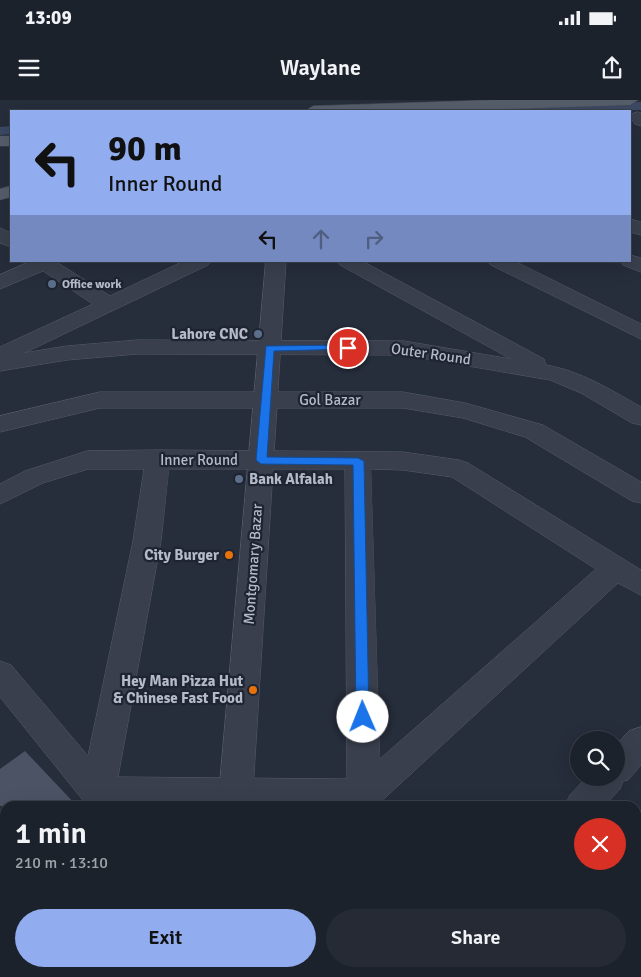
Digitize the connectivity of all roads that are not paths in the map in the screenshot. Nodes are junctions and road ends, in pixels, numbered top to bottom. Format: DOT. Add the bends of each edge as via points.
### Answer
graph roads {
  1 [pos="630,100"];
  2 [pos="342,110"];
  3 [pos="0,232"];
  4 [pos="10,240"];
  5 [pos="45,262"];
  6 [pos="199,262"];
  7 [pos="276,262"];
  8 [pos="348,262"];
  9 [pos="500,262"];
  10 [pos="0,283"];
  11 [pos="109,305"];
  12 [pos="641,332"];
  13 [pos="270,348"];
  14 [pos="0,356"];
  15 [pos="0,364"];
  16 [pos="555,374"];
  17 [pos="266,400"];
  18 [pos="641,417"];
  19 [pos="0,424"];
  20 [pos="158,459"];
  21 [pos="261,460"];
  22 [pos="358,461"];
  23 [pos="641,494"];
  24 [pos="0,495"];
  25 [pos="629,576"];
  26 [pos="0,674"];
  27 [pos="641,741"];
  28 [pos="625,759"];
  29 [pos="601,786"];
  30 [pos="98,793"];
  31 [pos="364,795"];
  32 [pos="236,800"];
  33 [pos="587,801"];
  1 -- 2 [label="main road"];
  3 -- 4 [label="street"];
  5 -- 10 [label="street"];
  5 -- 11 [label="street"];
  6 -- 11 [label="street"];
  7 -- 13 [label="street, Montgomary Bazar"];
  8 -- 16 [label="street"];
  9 -- 12 [label="street"];
  11 -- 14 [label="street"];
  13 -- 15 [label="street, Outer Round" via="137,347 68,353"];
  13 -- 16 [label="street, Outer Round" via="404,348"];
  13 -- 17 [label="street, Montgomary Bazar"];
  16 -- 18 [label="street, Outer Round" via="589,388"];
  17 -- 19 [label="street, Gol Bazar" via="100,400"];
  17 -- 21 [label="street, Montgomary Bazar"];
  17 -- 23 [label="street, Gol Bazar" via="403,400 466,411 534,431"];
  20 -- 21 [label="street, Inner Round"];
  20 -- 24 [label="street, Inner Round" via="87,460 34,477"];
  20 -- 30 [label="street" via="147,541"];
  21 -- 22 [label="street, Inner Round"];
  21 -- 32 [label="street, Montgomary Bazar"];
  22 -- 25 [label="street, Inner Round" via="403,461 459,469"];
  22 -- 31 [label="street"];
  25 -- 31 [label="street"];
  26 -- 30 [label="street"];
  27 -- 28 [label="street"];
  29 -- 33 [label="street"];
  30 -- 32 [label="street"];
  31 -- 32 [label="street"];
}
